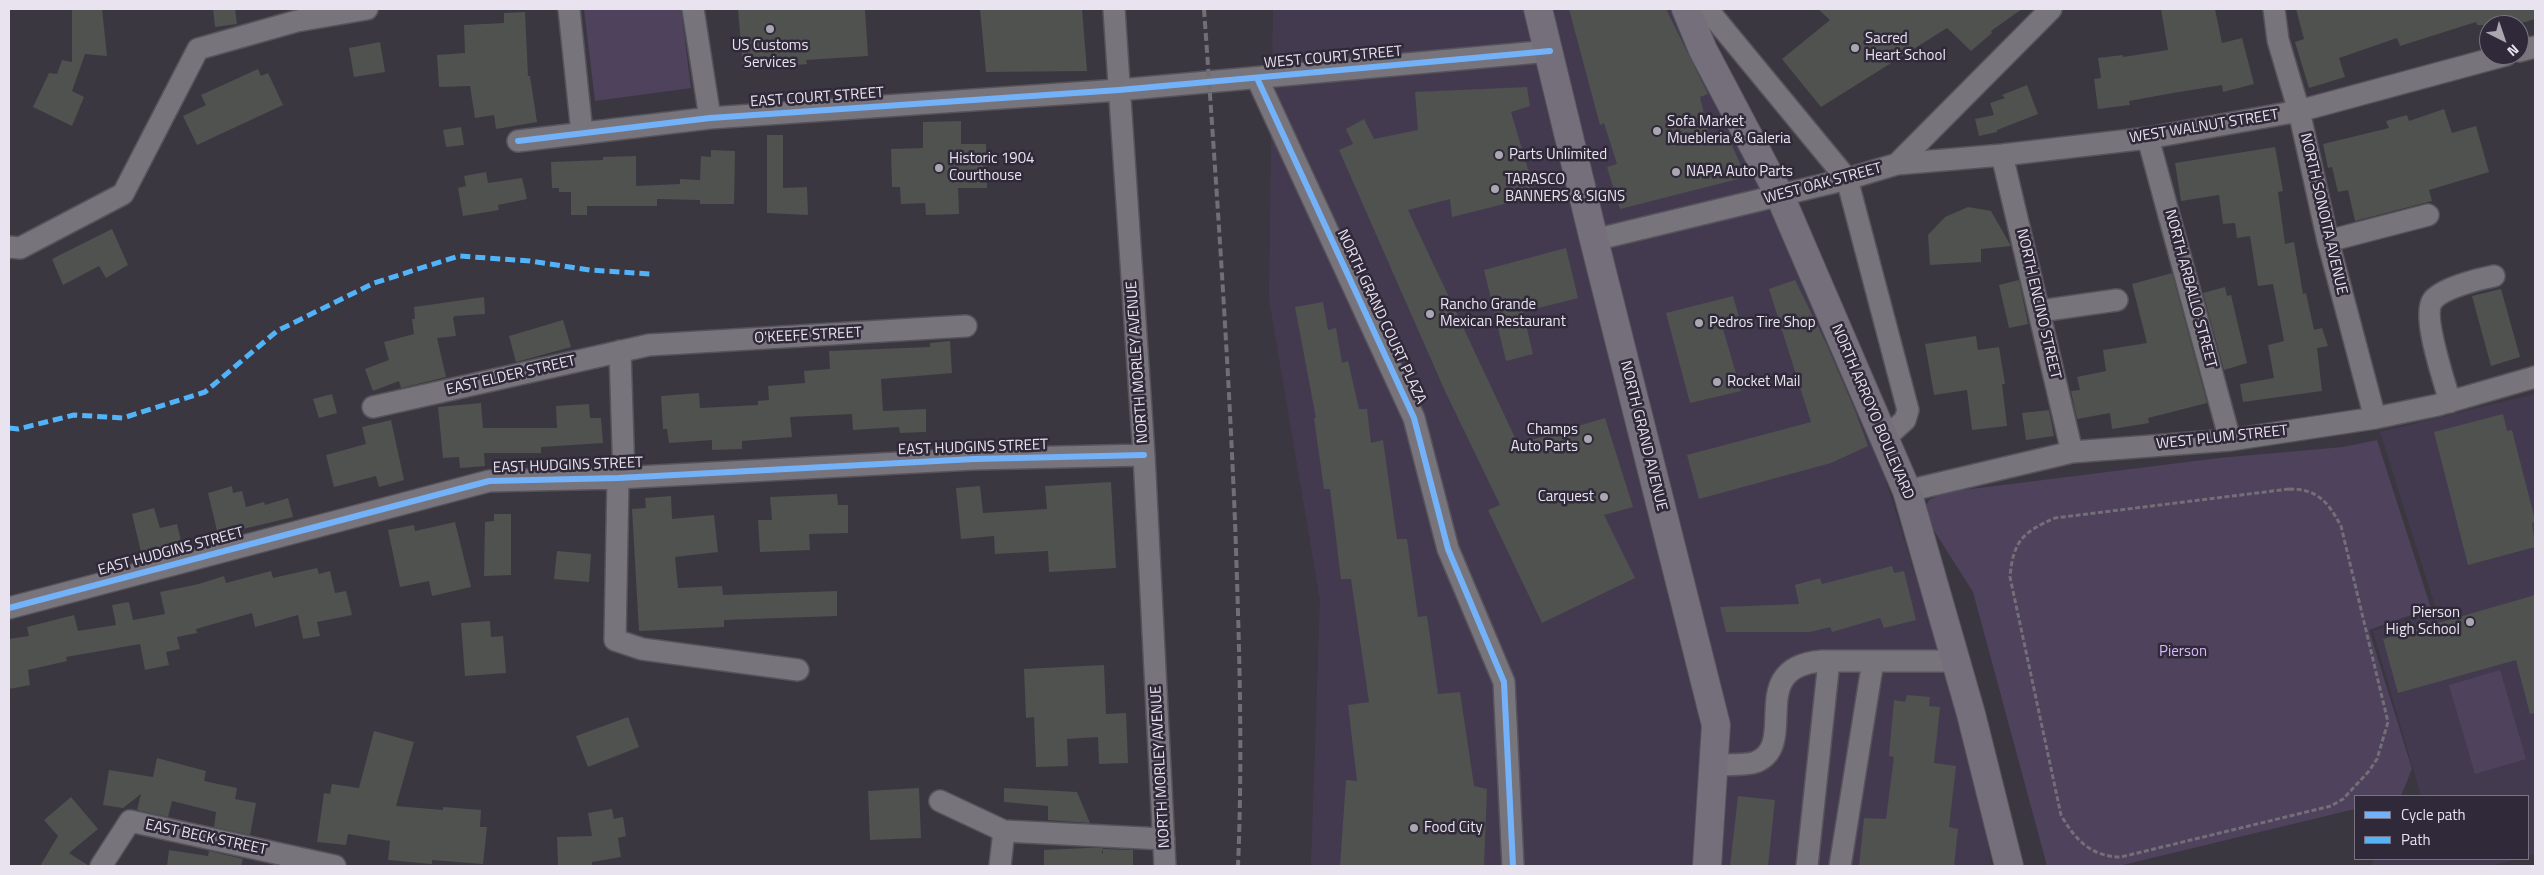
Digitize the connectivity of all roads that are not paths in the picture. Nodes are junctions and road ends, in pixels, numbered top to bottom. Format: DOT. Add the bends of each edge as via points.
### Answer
graph roads {
  1 [pos="367,9"];
  2 [pos="569,9"];
  3 [pos="694,9"];
  4 [pos="1114,9"];
  5 [pos="1538,9"];
  6 [pos="1686,9"];
  7 [pos="1707,9"];
  8 [pos="2051,9"];
  9 [pos="2274,9"];
  10 [pos="296,15"];
  11 [pos="1550,51"];
  12 [pos="2479,62"];
  13 [pos="1257,78"];
  14 [pos="1119,90"];
  15 [pos="2299,111"];
  16 [pos="710,118"];
  17 [pos="582,133"];
  18 [pos="2148,138"];
  19 [pos="518,141"];
  20 [pos="2002,156"];
  21 [pos="1897,164"];
  22 [pos="1847,179"];
  23 [pos="1780,196"];
  24 [pos="2428,215"];
  25 [pos="1594,240"];
  26 [pos="2328,241"];
  27 [pos="9,247"];
  28 [pos="2494,276"];
  29 [pos="2117,300"];
  30 [pos="2040,311"];
  31 [pos="966,326"];
  32 [pos="649,345"];
  33 [pos="620,351"];
  34 [pos="2535,377"];
  35 [pos="2450,402"];
  36 [pos="372,407"];
  37 [pos="2375,418"];
  38 [pos="1884,439"];
  39 [pos="2230,440"];
  40 [pos="2072,452"];
  41 [pos="1144,454"];
  42 [pos="621,478"];
  43 [pos="1907,491"];
  44 [pos="9,608"];
  45 [pos="1829,661"];
  46 [pos="1873,661"];
  47 [pos="1955,661"];
  48 [pos="798,670"];
  49 [pos="1714,765"];
  50 [pos="940,801"];
  51 [pos="1004,832"];
  52 [pos="1164,839"];
  53 [pos="101,866"];
  54 [pos="335,866"];
  55 [pos="1000,866"];
  56 [pos="1166,866"];
  57 [pos="1513,866"];
  58 [pos="1706,866"];
  59 [pos="1807,866"];
  60 [pos="1840,866"];
  61 [pos="2009,866"];
  1 -- 10 [label="street"];
  2 -- 17 [label="street"];
  3 -- 16 [label="street"];
  4 -- 14 [label="street, NORTH MORLEY AVENUE"];
  5 -- 11 [label="main road, NORTH GRAND AVENUE"];
  6 -- 23 [label="main road, NORTH ARROYO BOULEVARD" via="1703,50"];
  7 -- 22 [label="street"];
  8 -- 21 [label="street, WEST OAK STREET"];
  9 -- 15 [label="street, NORTH SONOITA AVENUE" via="2278,40"];
  10 -- 27 [label="street" via="198,48 123,194 20,248"];
  11 -- 13 [label="street, WEST COURT STREET"];
  11 -- 25 [label="main road, NORTH GRAND AVENUE"];
  12 -- 15 [label="street, WEST WALNUT STREET"];
  13 -- 14 [label="street, WEST COURT STREET"];
  13 -- 57 [label="street, NORTH GRAND COURT PLAZA" via="1414,418 1448,549 1504,682"];
  14 -- 16 [label="street, EAST COURT STREET"];
  14 -- 41 [label="street, NORTH MORLEY AVENUE"];
  15 -- 18 [label="street, WEST WALNUT STREET"];
  15 -- 26 [label="street, NORTH SONOITA AVENUE"];
  16 -- 17 [label="street, EAST COURT STREET"];
  17 -- 19 [label="street, EAST COURT STREET"];
  18 -- 20 [label="street, WEST WALNUT STREET"];
  18 -- 39 [label="street, NORTH ARBALLO STREET"];
  20 -- 21 [label="street, WEST WALNUT STREET"];
  20 -- 30 [label="street, NORTH ENCINO STREET"];
  21 -- 22 [label="street, WEST OAK STREET"];
  22 -- 23 [label="street, WEST OAK STREET"];
  22 -- 38 [label="street" via="1908,410 1905,420"];
  23 -- 25 [label="street, WEST OAK STREET"];
  23 -- 38 [label="main road, NORTH ARROYO BOULEVARD"];
  24 -- 26 [label="street"];
  25 -- 49 [label="main road, NORTH GRAND AVENUE" via="1716,725"];
  26 -- 37 [label="street, NORTH SONOITA AVENUE"];
  28 -- 35 [label="street" via="2448,291 2434,299 2429,307 2432,338"];
  29 -- 30 [label="street"];
  30 -- 40 [label="street, NORTH ENCINO STREET"];
  31 -- 32 [label="street, O'KEEFE STREET"];
  32 -- 33 [label="street, EAST ELDER STREET"];
  33 -- 36 [label="street, EAST ELDER STREET"];
  33 -- 42 [label="street"];
  34 -- 35 [label="street, WEST PLUM STREET"];
  35 -- 37 [label="street, WEST PLUM STREET"];
  37 -- 39 [label="street, WEST PLUM STREET"];
  38 -- 43 [label="main road, NORTH ARROYO BOULEVARD"];
  39 -- 40 [label="street, WEST PLUM STREET"];
  40 -- 43 [label="street, WEST PLUM STREET"];
  41 -- 42 [label="street, EAST HUDGINS STREET" via="974,459"];
  41 -- 52 [label="street, NORTH MORLEY AVENUE"];
  42 -- 44 [label="street, EAST HUDGINS STREET" via="489,481"];
  42 -- 48 [label="street" via="615,640 642,649"];
  43 -- 47 [label="main road, NORTH ARROYO BOULEVARD"];
  45 -- 46 [label="street"];
  45 -- 49 [label="street" via="1805,662 1787,673 1781,684 1775,710 1775,736 1768,752 1756,762"];
  45 -- 59 [label="street"];
  46 -- 47 [label="street"];
  46 -- 60 [label="street"];
  47 -- 61 [label="main road, NORTH ARROYO BOULEVARD"];
  49 -- 58 [label="main road, NORTH GRAND AVENUE"];
  50 -- 51 [label="street"];
  51 -- 52 [label="street"];
  51 -- 55 [label="street"];
  52 -- 56 [label="street, NORTH MORLEY AVENUE"];
  53 -- 54 [label="street, EAST BECK STREET" via="130,822"];
}
